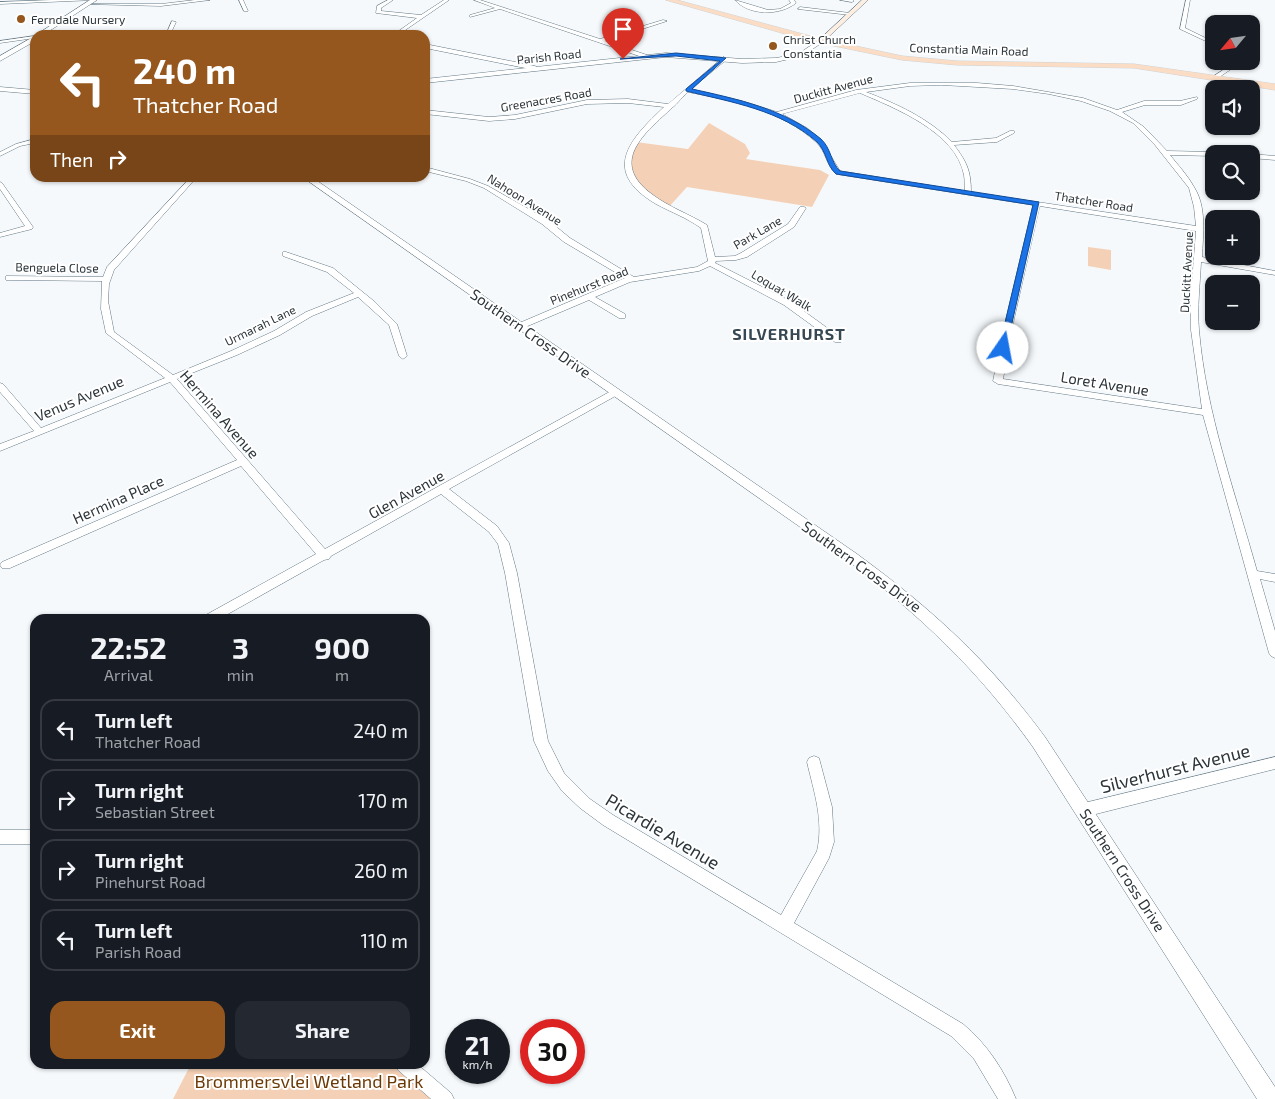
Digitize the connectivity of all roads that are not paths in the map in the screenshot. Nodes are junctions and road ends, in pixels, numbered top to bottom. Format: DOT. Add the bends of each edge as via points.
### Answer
graph roads {
  1 [pos="93,0"];
  2 [pos="208,0"];
  3 [pos="241,0"];
  4 [pos="391,0"];
  5 [pos="447,0"];
  6 [pos="476,0"];
  7 [pos="668,0"];
  8 [pos="737,0"];
  9 [pos="791,0"];
  10 [pos="842,0"];
  11 [pos="865,0"];
  12 [pos="1188,0"];
  13 [pos="44,1"];
  14 [pos="852,1"];
  15 [pos="0,3"];
  16 [pos="86,4"];
  17 [pos="499,8"];
  18 [pos="800,8"];
  19 [pos="246,10"];
  20 [pos="850,14"];
  21 [pos="472,16"];
  22 [pos="422,17"];
  23 [pos="666,21"];
  24 [pos="174,22"];
  25 [pos="47,30"];
  26 [pos="170,30"];
  27 [pos="402,30"];
  28 [pos="30,39"];
  29 [pos="1205,40"];
  30 [pos="30,41"];
  31 [pos="600,41"];
  32 [pos="821,41"];
  33 [pos="0,42"];
  34 [pos="430,47"];
  35 [pos="645,56"];
  36 [pos="0,58"];
  37 [pos="724,60"];
  38 [pos="519,68"];
  39 [pos="1227,70"];
  40 [pos="1216,77"];
  41 [pos="430,80"];
  42 [pos="1275,87"];
  43 [pos="0,89"];
  44 [pos="688,90"];
  45 [pos="30,92"];
  46 [pos="862,92"];
  47 [pos="1195,98"];
  48 [pos="671,106"];
  49 [pos="1118,112"];
  50 [pos="430,113"];
  51 [pos="777,114"];
  52 [pos="1012,132"];
  53 [pos="17,139"];
  54 [pos="30,142"];
  55 [pos="950,144"];
  56 [pos="11,149"];
  57 [pos="1163,153"];
  58 [pos="1205,154"];
  59 [pos="2,156"];
  60 [pos="1260,157"];
  61 [pos="1275,158"];
  62 [pos="430,170"];
  63 [pos="189,182"];
  64 [pos="314,182"];
  65 [pos="0,184"];
  66 [pos="968,193"];
  67 [pos="1037,204"];
  68 [pos="802,208"];
  69 [pos="1200,230"];
  70 [pos="0,235"];
  71 [pos="286,254"];
  72 [pos="1199,259"];
  73 [pos="712,262"];
  74 [pos="1275,273"];
  75 [pos="9,278"];
  76 [pos="105,279"];
  77 [pos="632,279"];
  78 [pos="360,294"];
  79 [pos="588,296"];
  80 [pos="622,316"];
  81 [pos="520,326"];
  82 [pos="838,340"];
  83 [pos="403,356"];
  84 [pos="170,377"];
  85 [pos="0,386"];
  86 [pos="616,392"];
  87 [pos="1208,413"];
  88 [pos="40,431"];
  89 [pos="0,448"];
  90 [pos="242,462"];
  91 [pos="443,490"];
  92 [pos="325,556"];
  93 [pos="6,564"];
  94 [pos="1253,574"];
  95 [pos="1275,578"];
  96 [pos="217,614"];
  97 [pos="1275,653"];
  98 [pos="814,762"];
  99 [pos="1275,763"];
  100 [pos="1084,810"];
  101 [pos="30,838"];
  102 [pos="2,841"];
  103 [pos="784,925"];
  104 [pos="410,1069"];
  105 [pos="445,1099"];
  106 [pos="1007,1099"];
  107 [pos="1270,1099"];
  1 -- 13 [label="street"];
  1 -- 16 [label="street"];
  2 -- 16 [label="street" via="161,5"];
  3 -- 19 [label="street"];
  4 -- 22 [label="street" via="379,7 378,12"];
  5 -- 22 [label="street"];
  6 -- 17 [label="street"];
  7 -- 32 [label="main road, Constantia Main Road"];
  8 -- 9 [label="street" via="772,12 787,8 794,3"];
  10 -- 14 [label="street"];
  11 -- 20 [label="main road"];
  12 -- 29 [label="street" via="1182,29"];
  13 -- 15 [label="street"];
  16 -- 25 [label="street"];
  17 -- 21 [label="street"];
  17 -- 31 [label="street"];
  18 -- 20 [label="street"];
  20 -- 32 [label="main road"];
  22 -- 27 [label="street"];
  23 -- 31 [label="street"];
  24 -- 26 [label="street"];
  28 -- 33 [label="street"];
  30 -- 36 [label="street"];
  31 -- 35 [label="street"];
  32 -- 37 [label="street, Parish Road" via="805,53 786,59 758,62"];
  32 -- 40 [label="main road, Constantia Main Road" via="923,61 1121,65"];
  34 -- 38 [label="street"];
  35 -- 37 [label="street, Parish Road" via="685,55"];
  35 -- 38 [label="street, Parish Road"];
  37 -- 44 [label="street"];
  38 -- 41 [label="street, Parish Road"];
  39 -- 40 [label="street"];
  40 -- 42 [label="main road, Constantia Main Road"];
  43 -- 45 [label="street"];
  44 -- 48 [label="street"];
  44 -- 51 [label="street" via="746,103"];
  46 -- 49 [label="street, Duckitt Avenue" via="895,85 923,84 1024,88 1071,96"];
  46 -- 51 [label="street, Duckitt Avenue"];
  46 -- 55 [label="street" via="907,111"];
  47 -- 49 [label="street" via="1181,103 1144,103"];
  48 -- 50 [label="street, Greenacres Road" via="628,101 588,102 489,119"];
  48 -- 73 [label="street" via="633,143 628,158 629,172 643,191 664,207 704,227"];
  49 -- 57 [label="street, Duckitt Avenue" via="1143,128"];
  51 -- 66 [label="street, Thatcher Road" via="818,140 827,150 836,172"];
  52 -- 55 [label="street" via="997,140"];
  53 -- 56 [label="street"];
  54 -- 56 [label="street"];
  55 -- 66 [label="street" via="970,177"];
  56 -- 59 [label="street"];
  57 -- 58 [label="street"];
  57 -- 69 [label="street, Duckitt Avenue" via="1194,192"];
  60 -- 61 [label="street"];
  62 -- 77 [label="street, Nahoon Avenue" via="486,188"];
  63 -- 76 [label="street" via="110,269"];
  64 -- 81 [label="street, Southern Cross Drive"];
  65 -- 70 [label="street" via="29,227"];
  66 -- 67 [label="street, Thatcher Road"];
  67 -- 69 [label="street, Thatcher Road"];
  67 -- 87 [label="street, Loret Avenue" via="998,382"];
  68 -- 73 [label="street, Park Lane" via="791,225 744,255"];
  69 -- 72 [label="street, Duckitt Avenue"];
  71 -- 78 [label="street" via="330,270"];
  72 -- 74 [label="street"];
  72 -- 87 [label="street, Duckitt Avenue" via="1195,330"];
  73 -- 77 [label="street, Pinehurst Road" via="699,269"];
  73 -- 82 [label="street, Loquat Walk" via="788,304"];
  75 -- 76 [label="street, Benguela Close"];
  76 -- 84 [label="street, Hermina Avenue" via="110,333"];
  77 -- 79 [label="street, Pinehurst Road"];
  78 -- 83 [label="street" via="393,324"];
  78 -- 84 [label="street, Urmarah Lane" via="309,314 255,343"];
  79 -- 80 [label="street"];
  79 -- 81 [label="street, Pinehurst Road"];
  81 -- 86 [label="street, Southern Cross Drive"];
  84 -- 88 [label="street, Venus Avenue"];
  84 -- 90 [label="street, Hermina Avenue"];
  85 -- 88 [label="street"];
  86 -- 91 [label="street, Glen Avenue"];
  86 -- 100 [label="street, Southern Cross Drive" via="852,557 933,618 964,647 1004,693"];
  87 -- 94 [label="street, Duckitt Avenue"];
  88 -- 89 [label="street, Venus Avenue"];
  90 -- 92 [label="street, Hermina Avenue"];
  90 -- 93 [label="street, Hermina Place"];
  91 -- 92 [label="street, Glen Avenue"];
  91 -- 103 [label="street, Picardie Avenue" via="493,529 503,543 541,741 562,782 575,796 608,820"];
  92 -- 96 [label="street, Glen Avenue"];
  94 -- 95 [label="street"];
  94 -- 97 [label="street, Duckitt Avenue"];
  98 -- 103 [label="street" via="828,828 827,842"];
  99 -- 100 [label="street, Silverhurst Avenue"];
  100 -- 107 [label="street, Southern Cross Drive"];
  101 -- 102 [label="street"];
  103 -- 106 [label="street, Picardie Avenue" via="964,1035 989,1063"];
  104 -- 105 [label="street"];
}
